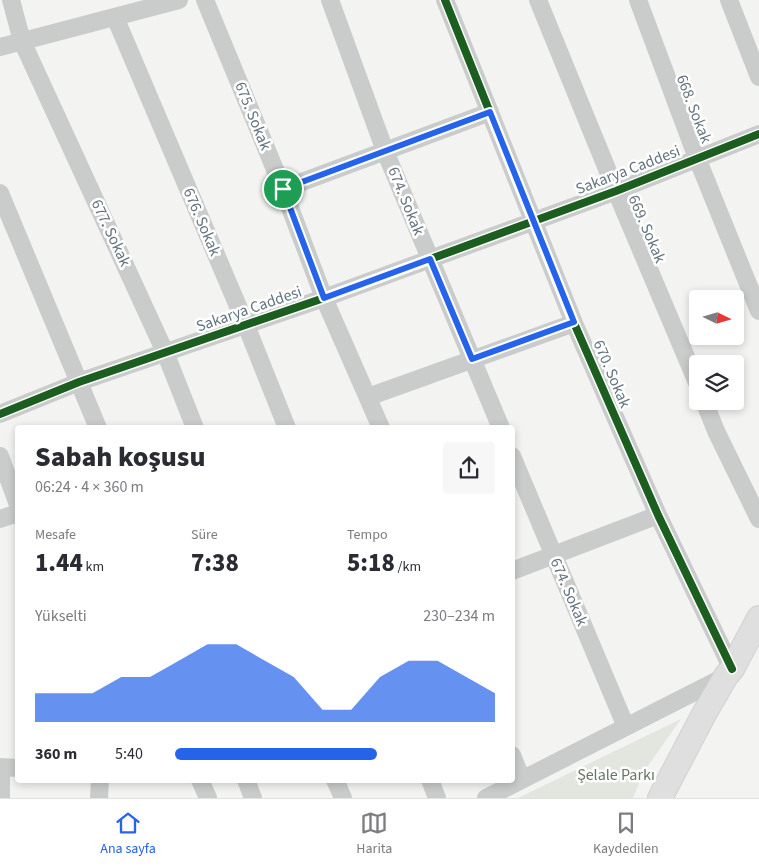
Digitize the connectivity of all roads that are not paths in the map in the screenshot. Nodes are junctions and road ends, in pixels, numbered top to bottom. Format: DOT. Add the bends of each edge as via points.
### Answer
graph roads {
  1 [pos="11,0"];
  2 [pos="179,0"];
  3 [pos="205,0"];
  4 [pos="330,0"];
  5 [pos="445,0"];
  6 [pos="538,0"];
  7 [pos="638,0"];
  8 [pos="729,0"];
  9 [pos="115,17"];
  10 [pos="22,41"];
  11 [pos="0,47"];
  12 [pos="759,77"];
  13 [pos="490,112"];
  14 [pos="759,134"];
  15 [pos="385,151"];
  16 [pos="697,158"];
  17 [pos="283,189"];
  18 [pos="616,191"];
  19 [pos="0,193"];
  20 [pos="534,220"];
  21 [pos="7,230"];
  22 [pos="430,259"];
  23 [pos="324,298"];
  24 [pos="759,312"];
  25 [pos="574,322"];
  26 [pos="246,325"];
  27 [pos="165,352"];
  28 [pos="472,359"];
  29 [pos="689,364"];
  30 [pos="79,382"];
  31 [pos="368,397"];
  32 [pos="708,410"];
  33 [pos="0,414"];
  34 [pos="97,425"];
  35 [pos="194,425"];
  36 [pos="286,425"];
  37 [pos="380,425"];
  38 [pos="500,425"];
  39 [pos="515,463"];
  40 [pos="2,467"];
  41 [pos="15,498"];
  42 [pos="15,514"];
  43 [pos="658,515"];
  44 [pos="0,519"];
  45 [pos="759,519"];
  46 [pos="554,555"];
  47 [pos="515,570"];
  48 [pos="759,618"];
  49 [pos="729,673"];
  50 [pos="626,727"];
  51 [pos="515,763"];
  52 [pos="6,767"];
  53 [pos="522,780"];
  54 [pos="100,783"];
  55 [pos="201,783"];
  56 [pos="247,783"];
  57 [pos="336,783"];
  58 [pos="431,783"];
  59 [pos="1,798"];
  60 [pos="99,798"];
  61 [pos="208,798"];
  62 [pos="253,798"];
  63 [pos="343,798"];
  64 [pos="437,798"];
  65 [pos="486,798"];
  66 [pos="660,798"];
  1 -- 10 [label="street, 677. Sokak"];
  2 -- 9 [label="street"];
  3 -- 17 [label="street, 675. Sokak"];
  4 -- 15 [label="street, 674. Sokak"];
  5 -- 13 [label="street, 670. Sokak"];
  6 -- 18 [label="street, 669. Sokak"];
  7 -- 16 [label="street, 668. Sokak"];
  8 -- 12 [label="street"];
  9 -- 10 [label="street"];
  9 -- 26 [label="street, 676. Sokak"];
  10 -- 11 [label="street"];
  10 -- 27 [label="street, 677. Sokak"];
  13 -- 15 [label="street"];
  13 -- 20 [label="street, 670. Sokak"];
  14 -- 16 [label="street, Sakarya Caddesi"];
  15 -- 17 [label="street"];
  15 -- 22 [label="street, 674. Sokak"];
  16 -- 18 [label="street, Sakarya Caddesi"];
  16 -- 24 [label="street, 668. Sokak"];
  17 -- 23 [label="street, 675. Sokak"];
  18 -- 20 [label="street, Sakarya Caddesi"];
  18 -- 29 [label="street, 669. Sokak"];
  19 -- 21 [label="street"];
  20 -- 22 [label="street, Sakarya Caddesi"];
  20 -- 25 [label="street, 670. Sokak"];
  21 -- 30 [label="street"];
  22 -- 23 [label="street, Sakarya Caddesi"];
  22 -- 28 [label="street, 674. Sokak"];
  23 -- 26 [label="street, Sakarya Caddesi"];
  23 -- 31 [label="street, 675. Sokak"];
  25 -- 28 [label="street"];
  25 -- 43 [label="street, 670. Sokak"];
  26 -- 27 [label="street, Sakarya Caddesi"];
  26 -- 36 [label="street, 676. Sokak"];
  27 -- 30 [label="street, Sakarya Caddesi"];
  27 -- 35 [label="street, 677. Sokak"];
  28 -- 31 [label="street"];
  28 -- 38 [label="street, 674. Sokak"];
  30 -- 33 [label="street, Sakarya Caddesi"];
  30 -- 34 [label="street"];
  31 -- 37 [label="street, 675. Sokak"];
  32 -- 45 [label="street"];
  39 -- 46 [label="street, 674. Sokak"];
  40 -- 41 [label="street"];
  42 -- 44 [label="street"];
  43 -- 46 [label="street"];
  43 -- 49 [label="street, 670. Sokak"];
  46 -- 47 [label="street"];
  46 -- 50 [label="street, 674. Sokak"];
  48 -- 49 [label="street"];
  49 -- 50 [label="street"];
  49 -- 66 [label="street"];
  50 -- 53 [label="street"];
  51 -- 53 [label="street"];
  52 -- 59 [label="street"];
  53 -- 65 [label="street"];
  54 -- 60 [label="street"];
  55 -- 61 [label="street"];
  56 -- 62 [label="street"];
  57 -- 63 [label="street"];
  58 -- 64 [label="street"];
}
